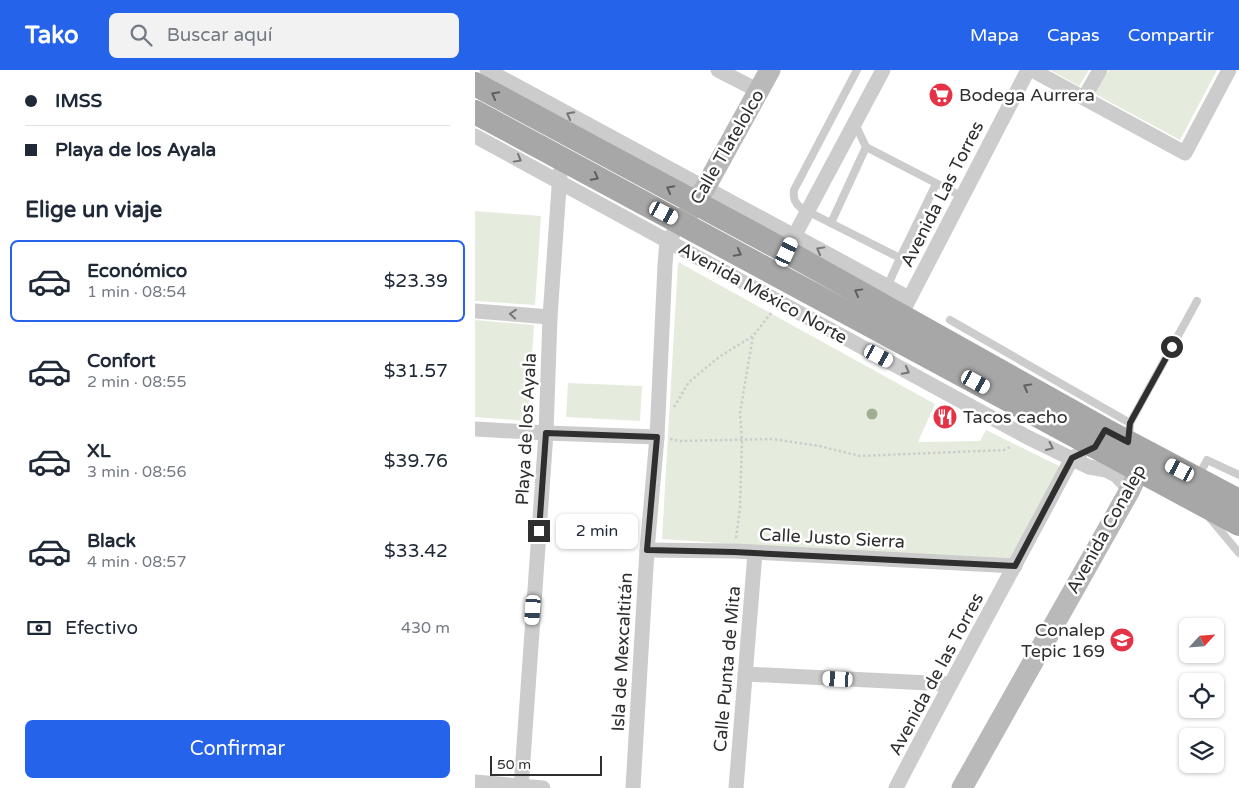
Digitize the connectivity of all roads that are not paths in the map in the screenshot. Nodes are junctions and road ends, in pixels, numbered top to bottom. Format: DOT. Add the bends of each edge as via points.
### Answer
graph roads {
  1 [pos="487,70"];
  2 [pos="718,70"];
  3 [pos="770,70"];
  4 [pos="857,70"];
  5 [pos="883,70"];
  6 [pos="1028,70"];
  7 [pos="1032,70"];
  8 [pos="1100,70"];
  9 [pos="1229,70"];
  10 [pos="475,84"];
  11 [pos="759,91"];
  12 [pos="1084,98"];
  13 [pos="475,112"];
  14 [pos="855,124"];
  15 [pos="564,132"];
  16 [pos="475,136"];
  17 [pos="866,147"];
  18 [pos="560,170"];
  19 [pos="936,184"];
  20 [pos="700,195"];
  21 [pos="961,196"];
  22 [pos="807,212"];
  23 [pos="831,223"];
  24 [pos="674,232"];
  25 [pos="791,244"];
  26 [pos="901,258"];
  27 [pos="887,287"];
  28 [pos="1197,301"];
  29 [pos="475,312"];
  30 [pos="900,317"];
  31 [pos="550,318"];
  32 [pos="950,320"];
  33 [pos="475,429"];
  34 [pos="546,433"];
  35 [pos="657,437"];
  36 [pos="1100,439"];
  37 [pos="1135,456"];
  38 [pos="1072,458"];
  39 [pos="1239,475"];
  40 [pos="1196,490"];
  41 [pos="1239,501"];
  42 [pos="1239,524"];
  43 [pos="647,550"];
  44 [pos="755,553"];
  45 [pos="1239,554"];
  46 [pos="1015,566"];
  47 [pos="745,674"];
  48 [pos="949,684"];
  49 [pos="475,782"];
  50 [pos="521,787"];
  51 [pos="543,788"];
  52 [pos="633,788"];
  53 [pos="736,788"];
  54 [pos="896,788"];
  55 [pos="962,788"];
  20 -- 1 [label="street, Avenida México Norte, one-way"];
  2 -- 11 [label="street"];
  3 -- 11 [label="street, Calle Tlatelolco"];
  4 -- 22 [label="lane" via="795,190 793,198"];
  5 -- 14 [label="street"];
  6 -- 21 [label="street, Avenida Las Torres"];
  7 -- 12 [label="street"];
  8 -- 12 [label="street"];
  9 -- 12 [label="street" via="1185,152"];
  15 -- 10 [label="main road, Avenida México Norte, one-way"];
  11 -- 20 [label="street, Calle Tlatelolco"];
  13 -- 18 [label="main road, Avenida México Norte"];
  14 -- 17 [label="lane"];
  14 -- 22 [label="street"];
  15 -- 18 [label="street, Playa de los Ayala"];
  20 -- 15 [label="main road, Avenida México Norte, one-way"];
  16 -- 18 [label="street, Avenida México Norte, one-way"];
  17 -- 19 [label="lane"];
  17 -- 23 [label="lane"];
  18 -- 24 [label="main road, Avenida México Norte, one-way"];
  18 -- 31 [label="street, Playa de los Ayala"];
  19 -- 21 [label="lane"];
  19 -- 26 [label="lane"];
  20 -- 24 [label="street, Calle Tlatelolco"];
  20 -- 25 [label="main road, Avenida México Norte"];
  21 -- 30 [label="street, Avenida Las Torres"];
  22 -- 23 [label="lane"];
  22 -- 25 [label="street"];
  23 -- 26 [label="lane"];
  24 -- 30 [label="main road, Avenida México Norte, one-way"];
  24 -- 35 [label="street, Isla de Mexcaltitán"];
  24 -- 38 [label="street, Avenida México Norte, one-way" via="779,302 1029,438"];
  27 -- 25 [label="street, Avenida México Norte, one-way"];
  30 -- 25 [label="main road, Avenida México Norte, one-way"];
  26 -- 27 [label="lane"];
  27 -- 30 [label="street, Avenida México Norte"];
  28 -- 37 [label="lane"];
  31 -- 29 [label="street, one-way"];
  30 -- 36 [label="main road, Avenida México Norte"];
  31 -- 34 [label="street, Playa de los Ayala"];
  32 -- 37 [label="lane"];
  33 -- 34 [label="street"];
  34 -- 35 [label="street"];
  34 -- 50 [label="street, Playa de los Ayala"];
  35 -- 43 [label="street, Isla de Mexcaltitán"];
  36 -- 37 [label="main road, Avenida México Norte"];
  36 -- 38 [label="street"];
  37 -- 38 [label="street, Avenida México Norte" via="1122,480 1106,470 1089,467"];
  37 -- 40 [label="main road, Avenida México Norte"];
  37 -- 55 [label="street, Avenida Conalep"];
  38 -- 46 [label="street, Avenida de las Torres"];
  39 -- 40 [label="lane" via="1207,460"];
  40 -- 41 [label="main road, Avenida México Norte"];
  40 -- 42 [label="main road, Avenida México Norte"];
  40 -- 45 [label="lane"];
  43 -- 44 [label="street, Calle Justo Sierra"];
  43 -- 52 [label="street, Isla de Mexcaltitán"];
  44 -- 46 [label="street, Calle Justo Sierra"];
  44 -- 47 [label="street, Calle Punta de Mita"];
  46 -- 48 [label="street, Avenida de las Torres"];
  47 -- 48 [label="street"];
  47 -- 53 [label="street, Calle Punta de Mita"];
  48 -- 54 [label="street, Avenida de las Torres"];
  49 -- 50 [label="street"];
  50 -- 51 [label="street"];
}
